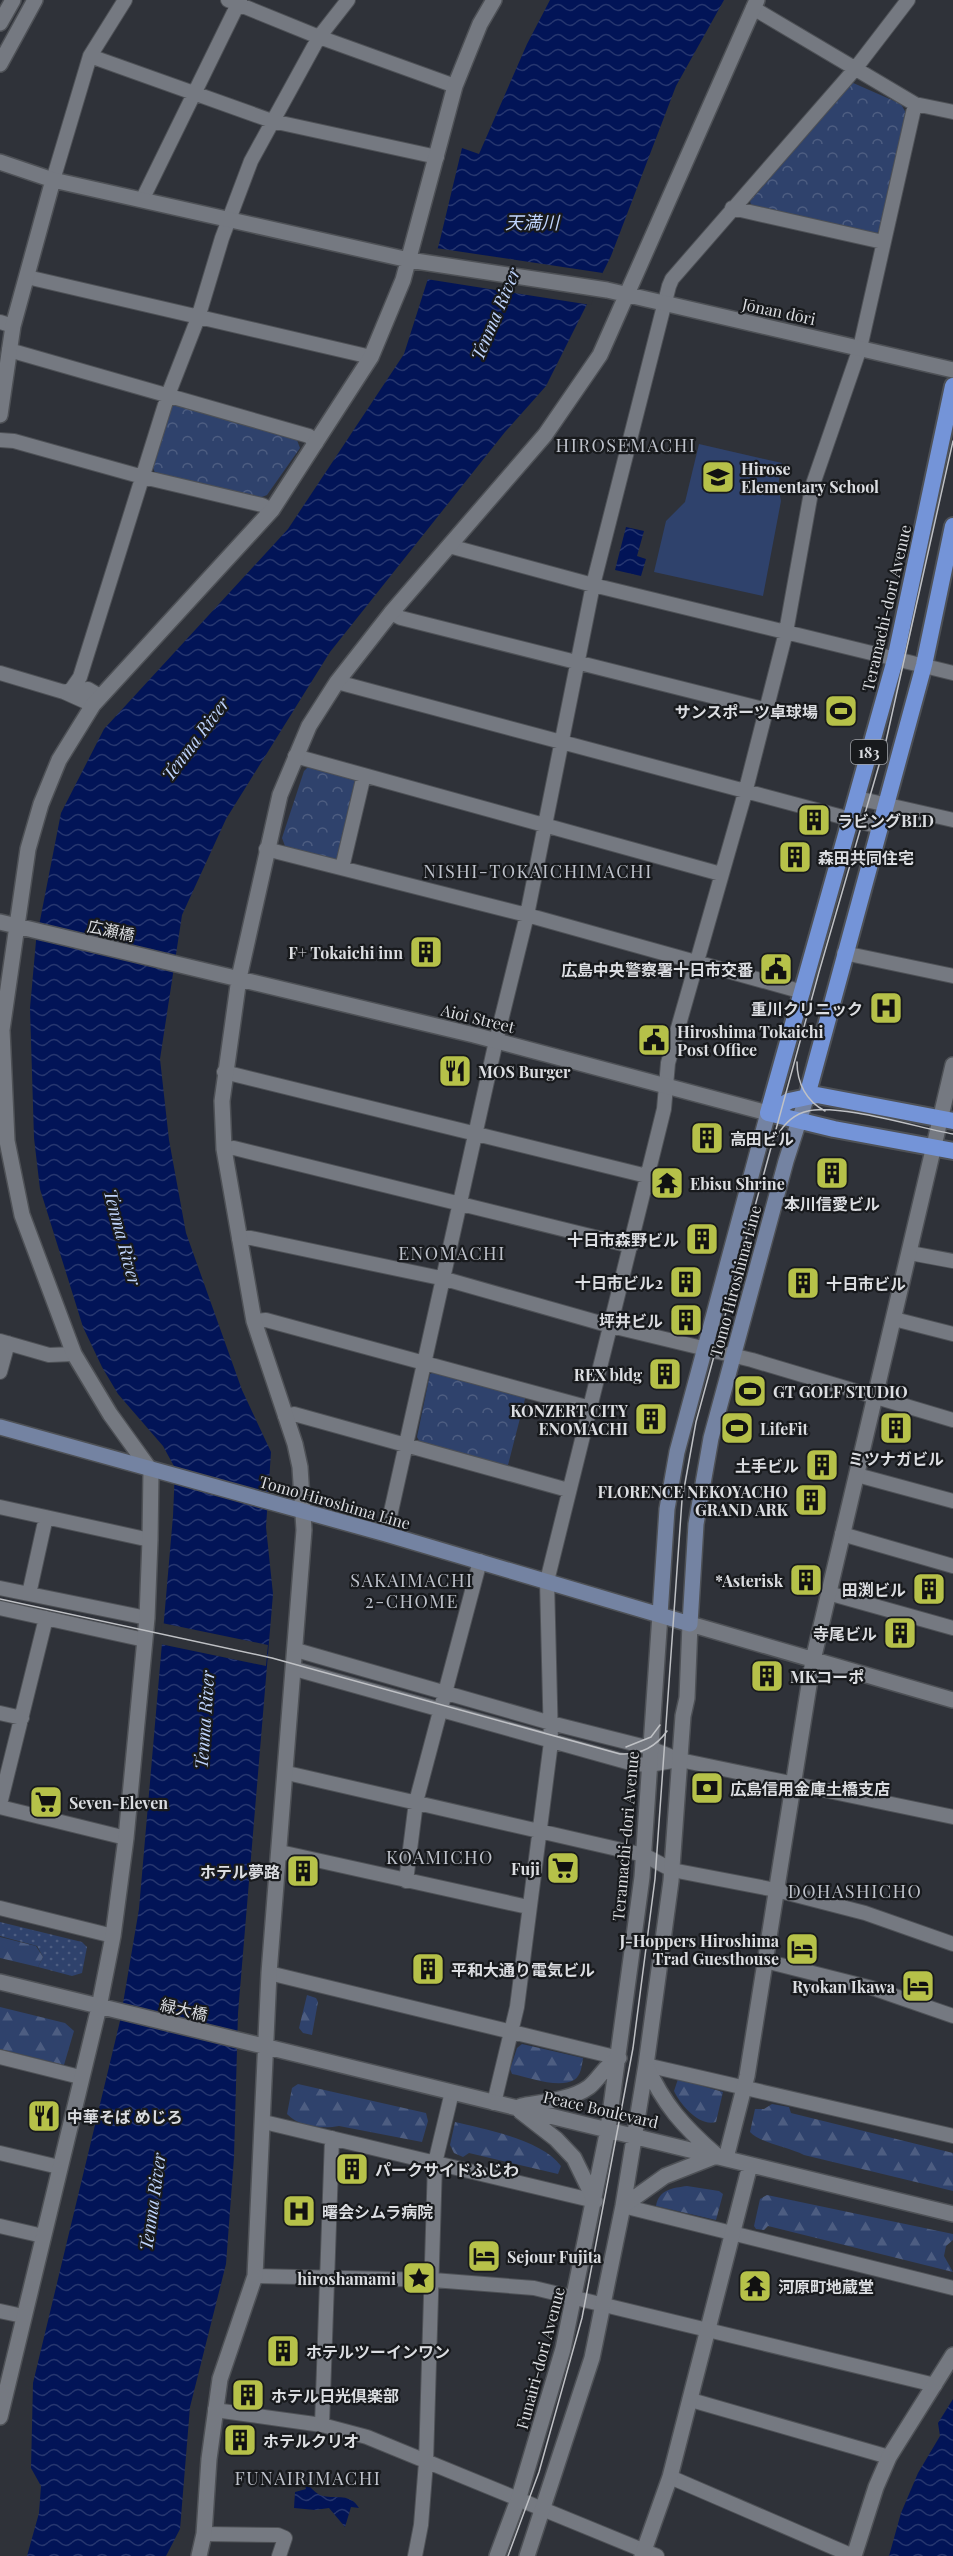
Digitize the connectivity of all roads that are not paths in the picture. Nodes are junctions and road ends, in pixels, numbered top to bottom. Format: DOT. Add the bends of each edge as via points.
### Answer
graph roads {
  1 [pos="13,0"];
  2 [pos="35,0"];
  3 [pos="125,0"];
  4 [pos="348,0"];
  5 [pos="494,0"];
  6 [pos="908,0"];
  7 [pos="235,1"];
  8 [pos="755,4"];
  9 [pos="0,23"];
  10 [pos="319,38"];
  11 [pos="90,56"];
  12 [pos="0,64"];
  13 [pos="855,69"];
  14 [pos="455,86"];
  15 [pos="193,93"];
  16 [pos="915,104"];
  17 [pos="953,112"];
  18 [pos="272,121"];
  19 [pos="437,157"];
  20 [pos="0,162"];
  21 [pos="54,180"];
  22 [pos="142,200"];
  23 [pos="732,208"];
  24 [pos="228,220"];
  25 [pos="883,242"];
  26 [pos="409,260"];
  27 [pos="27,277"];
  28 [pos="627,296"];
  29 [pos="665,304"];
  30 [pos="198,318"];
  31 [pos="7,324"];
  32 [pos="860,348"];
  33 [pos="9,350"];
  34 [pos="371,357"];
  35 [pos="953,370"];
  36 [pos="953,386"];
  37 [pos="168,395"];
  38 [pos="0,415"];
  39 [pos="0,440"];
  40 [pos="316,443"];
  41 [pos="143,477"];
  42 [pos="272,510"];
  43 [pos="953,526"];
  44 [pos="449,546"];
  45 [pos="593,585"];
  46 [pos="391,613"];
  47 [pos="786,632"];
  48 [pos="895,660"];
  49 [pos="578,664"];
  50 [pos="924,665"];
  51 [pos="0,673"];
  52 [pos="953,673"];
  53 [pos="80,676"];
  54 [pos="336,682"];
  55 [pos="64,692"];
  56 [pos="94,697"];
  57 [pos="766,710"];
  58 [pos="562,743"];
  59 [pos="295,756"];
  60 [pos="364,775"];
  61 [pos="745,793"];
  62 [pos="857,798"];
  63 [pos="886,804"];
  64 [pos="851,820"];
  65 [pos="953,820"];
  66 [pos="546,826"];
  67 [pos="880,827"];
  68 [pos="266,849"];
  69 [pos="342,868"];
  70 [pos="721,874"];
  71 [pos="527,915"];
  72 [pos="0,922"];
  73 [pos="15,926"];
  74 [pos="844,953"];
  75 [pos="178,963"];
  76 [pos="695,963"];
  77 [pos="953,975"];
  78 [pos="239,978"];
  79 [pos="803,992"];
  80 [pos="1,1030"];
  81 [pos="496,1041"];
  82 [pos="953,1065"];
  83 [pos="224,1072"];
  84 [pos="666,1087"];
  85 [pos="807,1096"];
  86 [pos="768,1113"];
  87 [pos="947,1120"];
  88 [pos="799,1121"];
  89 [pos="475,1132"];
  90 [pos="934,1148"];
  91 [pos="224,1149"];
  92 [pos="953,1151"];
  93 [pos="647,1176"];
  94 [pos="459,1203"];
  95 [pos="239,1238"];
  96 [pos="631,1246"];
  97 [pos="910,1253"];
  98 [pos="953,1261"];
  99 [pos="445,1279"];
  100 [pos="894,1319"];
  101 [pos="254,1321"];
  102 [pos="611,1326"];
  103 [pos="953,1334"];
  104 [pos="4,1342"];
  105 [pos="704,1350"];
  106 [pos="74,1354"];
  107 [pos="733,1356"];
  108 [pos="424,1363"];
  109 [pos="0,1372"];
  110 [pos="875,1397"];
  111 [pos="590,1408"];
  112 [pos="285,1416"];
  113 [pos="953,1420"];
  114 [pos="0,1428"];
  115 [pos="407,1445"];
  116 [pos="151,1471"];
  117 [pos="857,1475"];
  118 [pos="568,1490"];
  119 [pos="953,1501"];
  120 [pos="0,1507"];
  121 [pos="303,1511"];
  122 [pos="46,1517"];
  123 [pos="386,1534"];
  124 [pos="842,1534"];
  125 [pos="150,1540"];
  126 [pos="480,1561"];
  127 [pos="953,1566"];
  128 [pos="546,1581"];
  129 [pos="0,1588"];
  130 [pos="828,1593"];
  131 [pos="29,1594"];
  132 [pos="0,1608"];
  133 [pos="660,1615"];
  134 [pos="46,1618"];
  135 [pos="147,1618"];
  136 [pos="690,1624"];
  137 [pos="953,1628"];
  138 [pos="145,1640"];
  139 [pos="296,1650"];
  140 [pos="813,1660"];
  141 [pos="295,1669"];
  142 [pos="444,1691"];
  143 [pos="953,1701"];
  144 [pos="439,1710"];
  145 [pos="0,1713"];
  146 [pos="22,1718"];
  147 [pos="551,1723"];
  148 [pos="551,1742"];
  149 [pos="650,1748"];
  150 [pos="680,1760"];
  151 [pos="649,1765"];
  152 [pos="287,1773"];
  153 [pos="793,1782"];
  154 [pos="416,1802"];
  155 [pos="0,1805"];
  156 [pos="953,1816"];
  157 [pos="539,1830"];
  158 [pos="126,1838"];
  159 [pos="280,1852"];
  160 [pos="644,1855"];
  161 [pos="672,1870"];
  162 [pos="406,1881"];
  163 [pos="776,1890"];
  164 [pos="528,1907"];
  165 [pos="0,1908"];
  166 [pos="113,1936"];
  167 [pos="953,1944"];
  168 [pos="765,1961"];
  169 [pos="269,1973"];
  170 [pos="0,1982"];
  171 [pos="99,2007"];
  172 [pos="953,2016"];
  173 [pos="511,2033"];
  174 [pos="240,2041"];
  175 [pos="266,2046"];
  176 [pos="0,2057"];
  177 [pos="619,2058"];
  178 [pos="646,2065"];
  179 [pos="80,2077"];
  180 [pos="744,2088"];
  181 [pos="452,2092"];
  182 [pos="494,2103"];
  183 [pos="515,2108"];
  184 [pos="264,2122"];
  185 [pos="608,2129"];
  186 [pos="636,2136"];
  187 [pos="953,2136"];
  188 [pos="332,2138"];
  189 [pos="0,2153"];
  190 [pos="721,2157"];
  191 [pos="435,2163"];
  192 [pos="750,2164"];
  193 [pos="59,2167"];
  194 [pos="595,2200"];
  195 [pos="623,2206"];
  196 [pos="953,2214"];
  197 [pos="0,2226"];
  198 [pos="732,2232"];
  199 [pos="43,2236"];
  200 [pos="255,2276"];
  201 [pos="326,2277"];
  202 [pos="433,2280"];
  203 [pos="953,2288"];
  204 [pos="575,2297"];
  205 [pos="603,2305"];
  206 [pos="0,2311"];
  207 [pos="23,2316"];
  208 [pos="707,2330"];
  209 [pos="953,2355"];
  210 [pos="4,2381"];
  211 [pos="935,2385"];
  212 [pos="691,2400"];
  213 [pos="215,2410"];
  214 [pos="0,2417"];
  215 [pos="322,2425"];
  216 [pos="890,2457"];
  217 [pos="426,2462"];
  218 [pos="670,2478"];
  219 [pos="519,2497"];
  220 [pos="544,2510"];
  221 [pos="204,2534"];
  222 [pos="648,2554"];
  223 [pos="199,2556"];
  224 [pos="279,2556"];
  225 [pos="415,2556"];
  226 [pos="497,2556"];
  227 [pos="527,2556"];
  228 [pos="853,2556"];
  1 -- 9 [label="street"];
  2 -- 12 [label="street"];
  3 -- 11 [label="street"];
  4 -- 10 [label="street"];
  5 -- 14 [label="street"];
  6 -- 13 [label="street"];
  7 -- 10 [label="street"];
  7 -- 15 [label="street"];
  8 -- 13 [label="street"];
  8 -- 28 [label="street"];
  10 -- 14 [label="street"];
  10 -- 18 [label="street"];
  11 -- 15 [label="street"];
  11 -- 21 [label="street"];
  13 -- 16 [label="street"];
  13 -- 23 [label="street"];
  14 -- 19 [label="street"];
  15 -- 18 [label="street"];
  15 -- 22 [label="street"];
  16 -- 17 [label="street"];
  16 -- 25 [label="street"];
  18 -- 19 [label="street"];
  18 -- 24 [label="street"];
  19 -- 26 [label="street"];
  20 -- 21 [label="street, Jōnan dōri"];
  21 -- 22 [label="street, Jōnan dōri"];
  21 -- 27 [label="street"];
  22 -- 24 [label="street, Jōnan dōri"];
  23 -- 25 [label="street"];
  23 -- 29 [label="street" via="672,279"];
  24 -- 26 [label="street, Jōnan dōri"];
  24 -- 30 [label="street"];
  25 -- 32 [label="street"];
  26 -- 28 [label="street, Jōnan dōri"];
  26 -- 34 [label="street"];
  27 -- 30 [label="street"];
  27 -- 31 [label="street"];
  28 -- 29 [label="street, Jōnan dōri"];
  28 -- 44 [label="street" via="600,355 562,414"];
  29 -- 32 [label="street, Jōnan dōri"];
  29 -- 45 [label="street"];
  30 -- 34 [label="street"];
  30 -- 37 [label="street"];
  31 -- 33 [label="street"];
  32 -- 35 [label="street, Jōnan dōri"];
  32 -- 47 [label="street" via="812,487"];
  33 -- 37 [label="street"];
  33 -- 38 [label="street"];
  34 -- 40 [label="street"];
  36 -- 48 [label="highway, Teramachi-dori Avenue / 183"];
  37 -- 40 [label="street" via="309,436"];
  37 -- 41 [label="street"];
  39 -- 41 [label="street"];
  40 -- 42 [label="street"];
  41 -- 42 [label="street"];
  41 -- 53 [label="street"];
  42 -- 56 [label="street"];
  43 -- 50 [label="highway, 183"];
  44 -- 45 [label="street"];
  44 -- 46 [label="street"];
  45 -- 47 [label="street"];
  45 -- 49 [label="street"];
  46 -- 49 [label="street"];
  46 -- 54 [label="street"];
  47 -- 48 [label="street"];
  47 -- 57 [label="street"];
  48 -- 50 [label="street"];
  48 -- 62 [label="highway, Teramachi-dori Avenue / 183"];
  49 -- 57 [label="street"];
  49 -- 58 [label="street"];
  50 -- 52 [label="street"];
  50 -- 63 [label="highway, 183"];
  51 -- 55 [label="street"];
  53 -- 55 [label="street" via="71,690"];
  53 -- 56 [label="street"];
  54 -- 58 [label="street"];
  54 -- 59 [label="street"];
  55 -- 56 [label="street"];
  56 -- 73 [label="street" via="59,760 41,804 28,849"];
  57 -- 61 [label="street"];
  58 -- 61 [label="street"];
  58 -- 66 [label="street"];
  59 -- 60 [label="street"];
  59 -- 68 [label="street"];
  60 -- 66 [label="street"];
  60 -- 69 [label="street"];
  61 -- 64 [label="street"];
  61 -- 70 [label="street"];
  62 -- 63 [label="street"];
  62 -- 64 [label="highway, Teramachi-dori Avenue / 183"];
  63 -- 65 [label="street"];
  63 -- 67 [label="highway, 183"];
  64 -- 67 [label="street"];
  64 -- 79 [label="highway, Teramachi-dori Avenue / 183"];
  66 -- 70 [label="street"];
  66 -- 71 [label="street"];
  67 -- 74 [label="highway, 183"];
  68 -- 69 [label="street"];
  68 -- 78 [label="street"];
  69 -- 71 [label="street"];
  70 -- 76 [label="street"];
  71 -- 76 [label="street"];
  71 -- 81 [label="street"];
  72 -- 73 [label="street, 広瀬橋"];
  73 -- 75 [label="street, 広瀬橋"];
  73 -- 80 [label="street"];
  74 -- 77 [label="street"];
  74 -- 85 [label="highway, 183"];
  75 -- 78 [label="street, Aioi Street"];
  76 -- 79 [label="street"];
  76 -- 84 [label="street" via="668,1064"];
  78 -- 81 [label="street, Aioi Street"];
  78 -- 83 [label="street"];
  79 -- 86 [label="highway, Teramachi-dori Avenue / 183"];
  80 -- 106 [label="street" via="7,1141 14,1182 40,1270"];
  81 -- 84 [label="street, Aioi Street"];
  81 -- 89 [label="street"];
  82 -- 87 [label="street"];
  83 -- 89 [label="street"];
  83 -- 91 [label="street"];
  84 -- 86 [label="street, Aioi Street"];
  84 -- 93 [label="street"];
  85 -- 86 [label="highway"];
  85 -- 87 [label="highway"];
  85 -- 88 [label="main road, Tomo Hiroshima Line"];
  86 -- 88 [label="highway, Aioi Street"];
  86 -- 105 [label="main road, Tomo Hiroshima Line"];
  87 -- 90 [label="street"];
  88 -- 90 [label="highway, Aioi Street"];
  88 -- 107 [label="main road, Tomo Hiroshima Line"];
  89 -- 93 [label="street"];
  89 -- 94 [label="street"];
  90 -- 92 [label="highway, Aioi Street"];
  90 -- 97 [label="street"];
  91 -- 94 [label="street" via="234,1148"];
  91 -- 95 [label="street"];
  93 -- 96 [label="street"];
  94 -- 96 [label="street"];
  94 -- 99 [label="street"];
  95 -- 99 [label="street"];
  95 -- 101 [label="street"];
  96 -- 102 [label="street"];
  97 -- 98 [label="street"];
  97 -- 100 [label="street"];
  99 -- 102 [label="street"];
  99 -- 108 [label="street"];
  100 -- 103 [label="street"];
  100 -- 110 [label="street"];
  101 -- 108 [label="street" via="266,1320"];
  101 -- 112 [label="street"];
  102 -- 105 [label="street"];
  102 -- 111 [label="street"];
  104 -- 106 [label="street" via="49,1354"];
  104 -- 109 [label="street"];
  105 -- 107 [label="street"];
  105 -- 133 [label="main road, Tomo Hiroshima Line" via="677,1452 667,1509"];
  106 -- 116 [label="street"];
  107 -- 110 [label="street"];
  107 -- 136 [label="main road, Tomo Hiroshima Line" via="702,1481"];
  108 -- 111 [label="street"];
  108 -- 115 [label="street"];
  110 -- 113 [label="street"];
  110 -- 117 [label="street"];
  111 -- 118 [label="street"];
  112 -- 115 [label="street" via="294,1414"];
  112 -- 121 [label="street" via="300,1467"];
  114 -- 116 [label="main road, Tomo Hiroshima Line"];
  115 -- 118 [label="street"];
  115 -- 123 [label="street"];
  116 -- 121 [label="main road, Tomo Hiroshima Line"];
  116 -- 125 [label="street"];
  117 -- 119 [label="street"];
  117 -- 124 [label="street"];
  118 -- 128 [label="street"];
  120 -- 122 [label="street"];
  121 -- 123 [label="main road, Tomo Hiroshima Line"];
  121 -- 139 [label="street"];
  122 -- 125 [label="street"];
  122 -- 131 [label="street"];
  123 -- 126 [label="main road, Tomo Hiroshima Line"];
  124 -- 127 [label="street"];
  124 -- 130 [label="street"];
  125 -- 135 [label="street"];
  126 -- 128 [label="main road, Tomo Hiroshima Line"];
  126 -- 142 [label="street"];
  128 -- 133 [label="main road, Tomo Hiroshima Line"];
  128 -- 147 [label="street"];
  129 -- 131 [label="street"];
  130 -- 137 [label="street"];
  130 -- 140 [label="street"];
  131 -- 135 [label="street"];
  132 -- 134 [label="street"];
  133 -- 136 [label="main road, Tomo Hiroshima Line"];
  133 -- 149 [label="street, Teramachi-dori Avenue"];
  134 -- 138 [label="street"];
  134 -- 146 [label="street"];
  135 -- 138 [label="street"];
  136 -- 140 [label="street"];
  136 -- 150 [label="street"];
  138 -- 158 [label="street"];
  139 -- 141 [label="street"];
  139 -- 142 [label="street"];
  140 -- 143 [label="street"];
  140 -- 153 [label="street"];
  141 -- 144 [label="street"];
  141 -- 152 [label="street"];
  142 -- 144 [label="street"];
  142 -- 147 [label="street"];
  144 -- 148 [label="street"];
  144 -- 154 [label="street"];
  145 -- 146 [label="street"];
  146 -- 155 [label="street"];
  147 -- 148 [label="street"];
  147 -- 149 [label="street"];
  148 -- 151 [label="street"];
  148 -- 157 [label="street"];
  149 -- 150 [label="street"];
  149 -- 151 [label="street, Teramachi-dori Avenue"];
  150 -- 151 [label="street"];
  150 -- 153 [label="street"];
  150 -- 161 [label="street"];
  151 -- 160 [label="street, Teramachi-dori Avenue"];
  152 -- 154 [label="street"];
  152 -- 159 [label="street"];
  153 -- 156 [label="street"];
  153 -- 163 [label="street"];
  154 -- 157 [label="street"];
  154 -- 162 [label="street"];
  155 -- 158 [label="street"];
  157 -- 160 [label="street"];
  157 -- 164 [label="street"];
  158 -- 166 [label="street"];
  159 -- 162 [label="street"];
  159 -- 169 [label="street"];
  160 -- 161 [label="street"];
  160 -- 177 [label="street, Teramachi-dori Avenue"];
  161 -- 163 [label="street"];
  161 -- 178 [label="street"];
  162 -- 164 [label="street"];
  163 -- 167 [label="street" via="864,1913"];
  163 -- 168 [label="street"];
  164 -- 173 [label="street"];
  165 -- 166 [label="street"];
  166 -- 171 [label="street"];
  168 -- 172 [label="street" via="872,1988"];
  168 -- 180 [label="street"];
  169 -- 173 [label="street"];
  169 -- 175 [label="street"];
  170 -- 171 [label="street"];
  171 -- 174 [label="street, 緑大橋"];
  171 -- 179 [label="street"];
  173 -- 177 [label="street"];
  173 -- 182 [label="street"];
  174 -- 175 [label="street, Peace Boulevard"];
  175 -- 181 [label="street, Peace Boulevard"];
  175 -- 184 [label="street"];
  176 -- 179 [label="street"];
  177 -- 183 [label="street" via="577,2094"];
  177 -- 185 [label="street, Teramachi-dori Avenue"];
  178 -- 180 [label="street"];
  178 -- 186 [label="street"];
  178 -- 190 [label="street" via="658,2092 680,2123"];
  179 -- 193 [label="street"];
  180 -- 187 [label="street"];
  180 -- 190 [label="street"];
  181 -- 182 [label="street, Peace Boulevard"];
  181 -- 191 [label="street"];
  182 -- 183 [label="street, Peace Boulevard"];
  183 -- 185 [label="street, Peace Boulevard"];
  183 -- 194 [label="street" via="574,2158"];
  184 -- 188 [label="street"];
  184 -- 200 [label="street"];
  185 -- 186 [label="street, Peace Boulevard"];
  185 -- 194 [label="street, Funairi-dori Avenue"];
  186 -- 190 [label="street, Peace Boulevard"];
  186 -- 195 [label="street"];
  188 -- 191 [label="street"];
  188 -- 201 [label="street"];
  189 -- 193 [label="street"];
  190 -- 192 [label="street, Peace Boulevard"];
  190 -- 195 [label="street" via="665,2175"];
  191 -- 194 [label="street"];
  191 -- 202 [label="street"];
  192 -- 196 [label="street, Peace Boulevard"];
  192 -- 198 [label="street"];
  193 -- 199 [label="street"];
  194 -- 204 [label="street, Funairi-dori Avenue"];
  195 -- 198 [label="street"];
  195 -- 205 [label="street"];
  197 -- 199 [label="street"];
  198 -- 203 [label="street"];
  198 -- 208 [label="street"];
  199 -- 207 [label="street"];
  200 -- 201 [label="street"];
  200 -- 213 [label="street" via="220,2379"];
  201 -- 202 [label="street"];
  201 -- 215 [label="street"];
  202 -- 204 [label="street" via="534,2288"];
  202 -- 217 [label="street"];
  204 -- 205 [label="street"];
  204 -- 219 [label="street, Funairi-dori Avenue"];
  205 -- 208 [label="street"];
  205 -- 220 [label="street" via="592,2358"];
  206 -- 207 [label="street"];
  207 -- 210 [label="street"];
  208 -- 211 [label="street"];
  208 -- 212 [label="street"];
  209 -- 211 [label="street"];
  210 -- 214 [label="street"];
  211 -- 216 [label="street"];
  212 -- 216 [label="street"];
  212 -- 218 [label="street"];
  213 -- 215 [label="street"];
  213 -- 221 [label="street"];
  215 -- 217 [label="street" via="367,2437"];
  216 -- 228 [label="street"];
  217 -- 219 [label="street"];
  217 -- 225 [label="street"];
  218 -- 222 [label="street"];
  218 -- 228 [label="street"];
  219 -- 220 [label="street"];
  219 -- 226 [label="street, Funairi-dori Avenue"];
  220 -- 222 [label="street"];
  220 -- 227 [label="street"];
  221 -- 223 [label="street"];
  221 -- 224 [label="street" via="278,2535 285,2538"];
}
